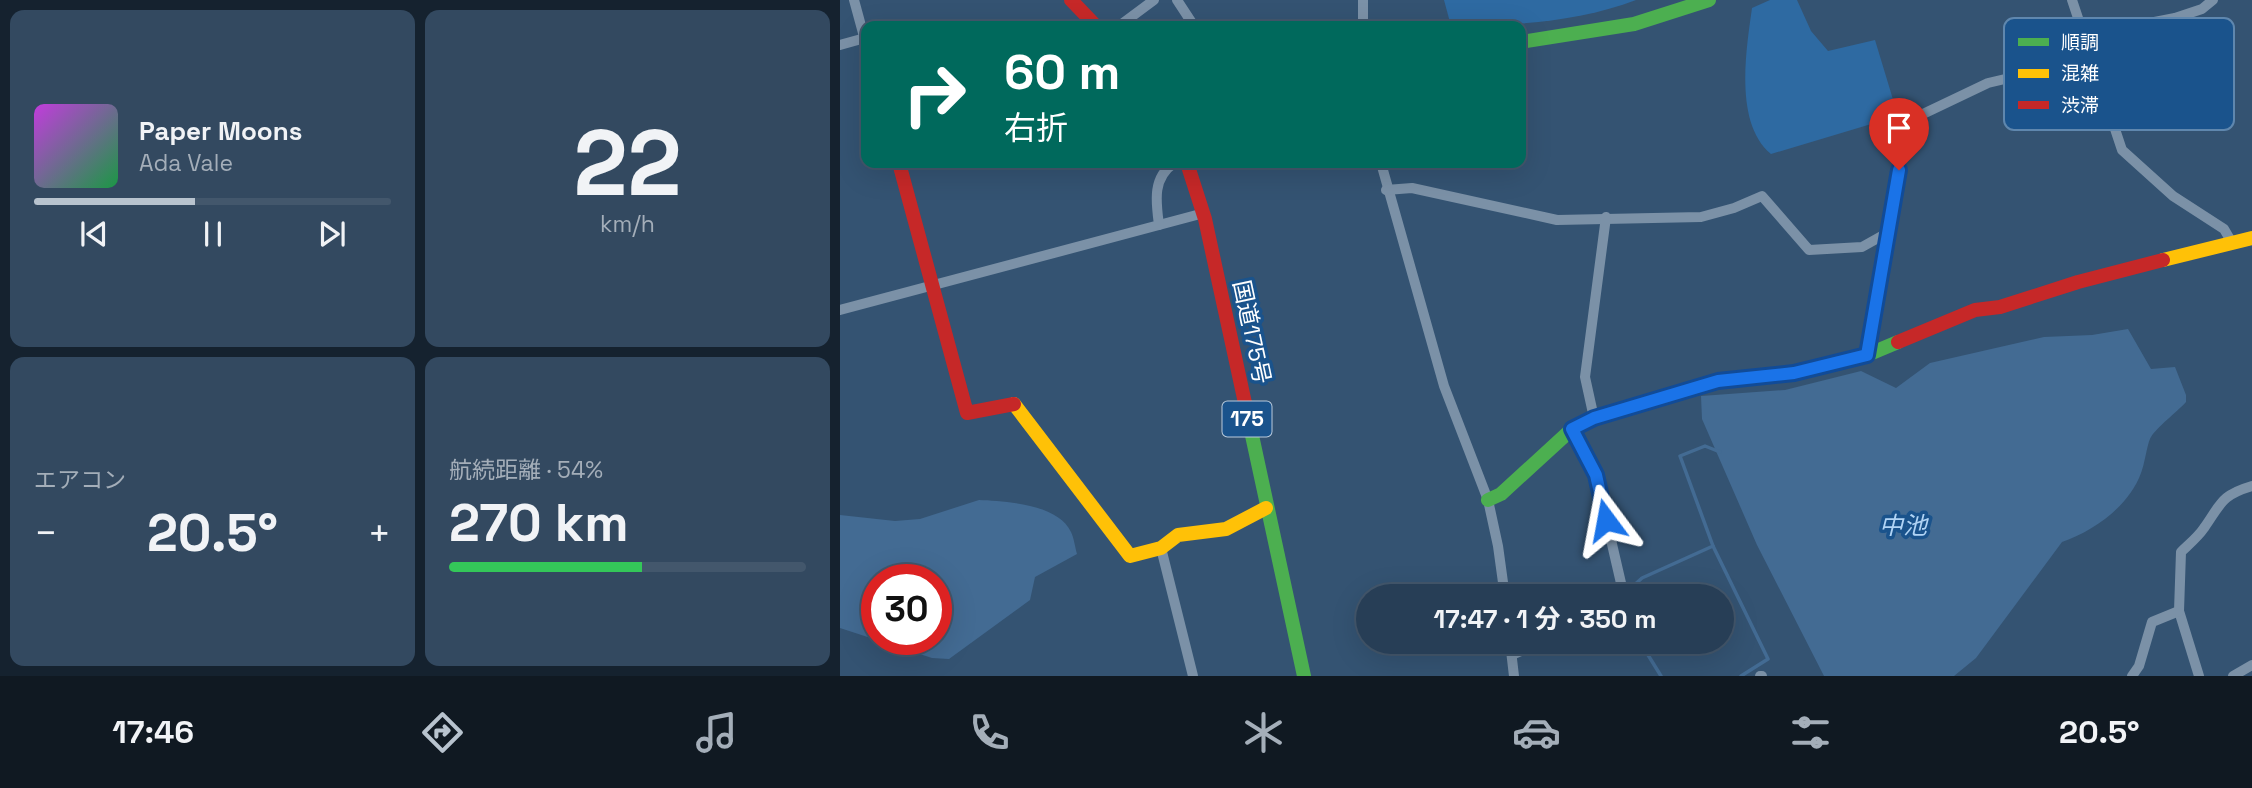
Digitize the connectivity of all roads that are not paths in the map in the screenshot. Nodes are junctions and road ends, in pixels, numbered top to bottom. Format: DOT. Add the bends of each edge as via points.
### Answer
graph roads {
  1 [pos="854,0"];
  2 [pos="1071,0"];
  3 [pos="1154,0"];
  4 [pos="1177,0"];
  5 [pos="1363,0"];
  6 [pos="1707,0"];
  7 [pos="2072,0"];
  8 [pos="2213,0"];
  9 [pos="2078,18"];
  10 [pos="2175,18"];
  11 [pos="1091,21"];
  12 [pos="1126,21"];
  13 [pos="1191,21"];
  14 [pos="1363,21"];
  15 [pos="861,26"];
  16 [pos="1526,41"];
  17 [pos="861,42"];
  18 [pos="840,45"];
  19 [pos="2004,79"];
  20 [pos="2115,130"];
  21 [pos="900,168"];
  22 [pos="1166,168"];
  23 [pos="1189,168"];
  24 [pos="1382,168"];
  25 [pos="1386,190"];
  26 [pos="1204,213"];
  27 [pos="1606,218"];
  28 [pos="1159,225"];
  29 [pos="1887,233"];
  30 [pos="2252,238"];
  31 [pos="2231,241"];
  32 [pos="932,286"];
  33 [pos="840,310"];
  34 [pos="1867,355"];
  35 [pos="1594,418"];
  36 [pos="1572,429"];
  37 [pos="2252,485"];
  38 [pos="1488,500"];
  39 [pos="1266,508"];
  40 [pos="1161,548"];
  41 [pos="1503,584"];
  42 [pos="1620,584"];
  43 [pos="2179,611"];
  44 [pos="1512,654"];
  45 [pos="2252,665"];
  46 [pos="1194,676"];
  47 [pos="1304,676"];
  48 [pos="1514,676"];
  49 [pos="2132,676"];
  50 [pos="2199,676"];
  51 [pos="2233,676"];
  1 -- 15 [label="street"];
  2 -- 11 [label="main road"];
  3 -- 12 [label="street"];
  4 -- 13 [label="street"];
  5 -- 14 [label="street"];
  6 -- 16 [label="main road" via="1634,24"];
  7 -- 9 [label="street"];
  8 -- 10 [label="street"];
  17 -- 18 [label="street"];
  19 -- 29 [label="street" via="1902,124"];
  20 -- 31 [label="street" via="2122,150 2173,196 2224,229"];
  21 -- 32 [label="main road"];
  22 -- 28 [label="street" via="1155,192"];
  23 -- 26 [label="main road, 国道175号 / 175"];
  24 -- 25 [label="street"];
  25 -- 27 [label="street" via="1412,188 1557,220"];
  25 -- 38 [label="street" via="1444,386"];
  26 -- 28 [label="street"];
  26 -- 39 [label="main road, 国道175号 / 175"];
  27 -- 29 [label="street" via="1702,217 1762,196 1809,250 1862,247"];
  27 -- 35 [label="street" via="1585,377"];
  28 -- 32 [label="street"];
  29 -- 34 [label="street"];
  30 -- 31 [label="main road"];
  31 -- 34 [label="main road" via="2000,307 1975,310"];
  32 -- 33 [label="street"];
  32 -- 40 [label="main road" via="967,414 1017,403 1130,556"];
  34 -- 35 [label="main road" via="1794,373 1718,381"];
  35 -- 36 [label="main road"];
  36 -- 38 [label="main road" via="1501,494"];
  36 -- 42 [label="street" via="1596,475"];
  37 -- 43 [label="street" via="2221,500 2203,531 2180,552"];
  38 -- 41 [label="street"];
  39 -- 40 [label="main road" via="1226,529 1178,535"];
  39 -- 47 [label="main road, 国道175号 / 175"];
  40 -- 46 [label="street"];
  43 -- 49 [label="street" via="2152,622"];
  43 -- 50 [label="street"];
  44 -- 48 [label="street"];
  45 -- 51 [label="street"];
}
